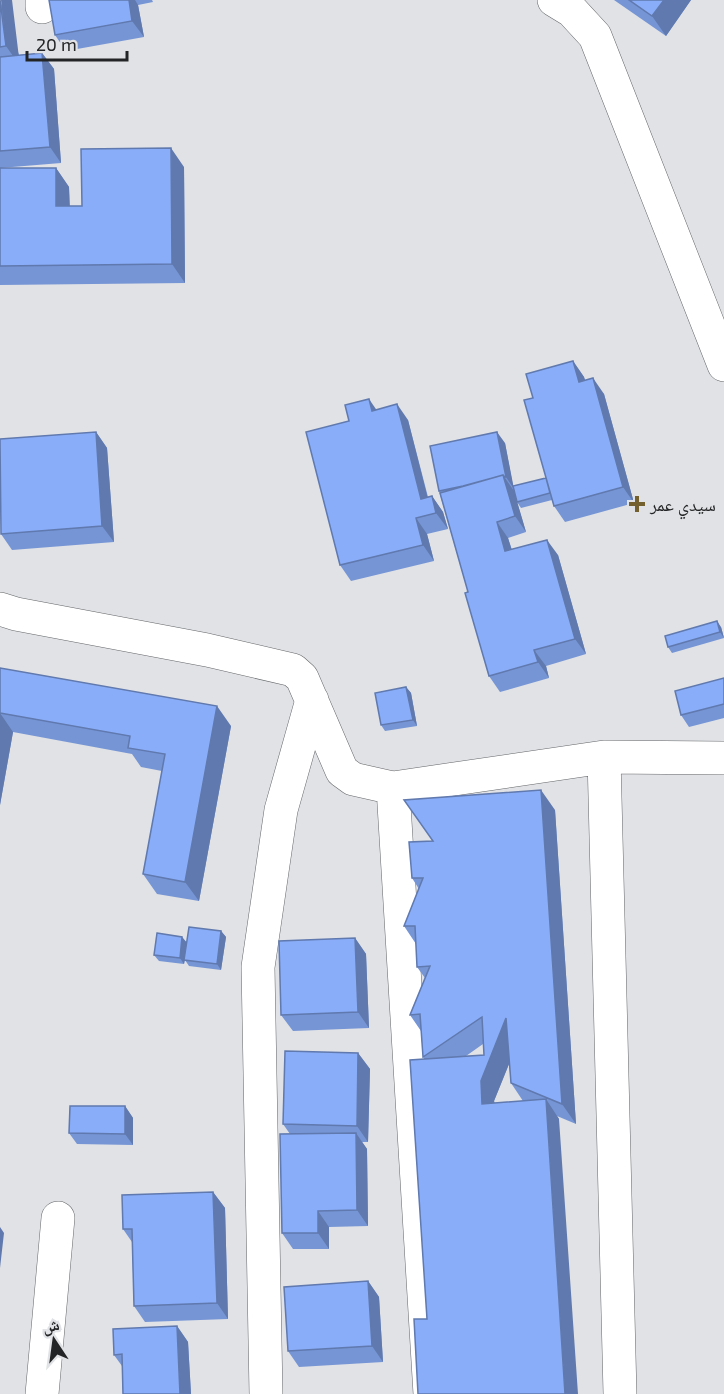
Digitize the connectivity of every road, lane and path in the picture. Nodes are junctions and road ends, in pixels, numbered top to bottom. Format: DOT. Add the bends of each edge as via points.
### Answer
graph roads {
  1 [pos="554,0"];
  2 [pos="724,365"];
  3 [pos="0,609"];
  4 [pos="312,700"];
  5 [pos="604,757"];
  6 [pos="724,758"];
  7 [pos="393,788"];
  8 [pos="58,1218"];
  9 [pos="42,1394"];
  10 [pos="266,1394"];
  11 [pos="430,1394"];
  12 [pos="620,1394"];
  1 -- 2 [label="street" via="572,11 595,36"];
  3 -- 4 [label="street" via="293,670 302,678"];
  4 -- 7 [label="street" via="342,771 353,779"];
  4 -- 10 [label="street" via="281,810 258,967"];
  5 -- 6 [label="street"];
  5 -- 7 [label="street"];
  5 -- 12 [label="street"];
  7 -- 11 [label="street"];
  8 -- 9 [label="street"];
}
